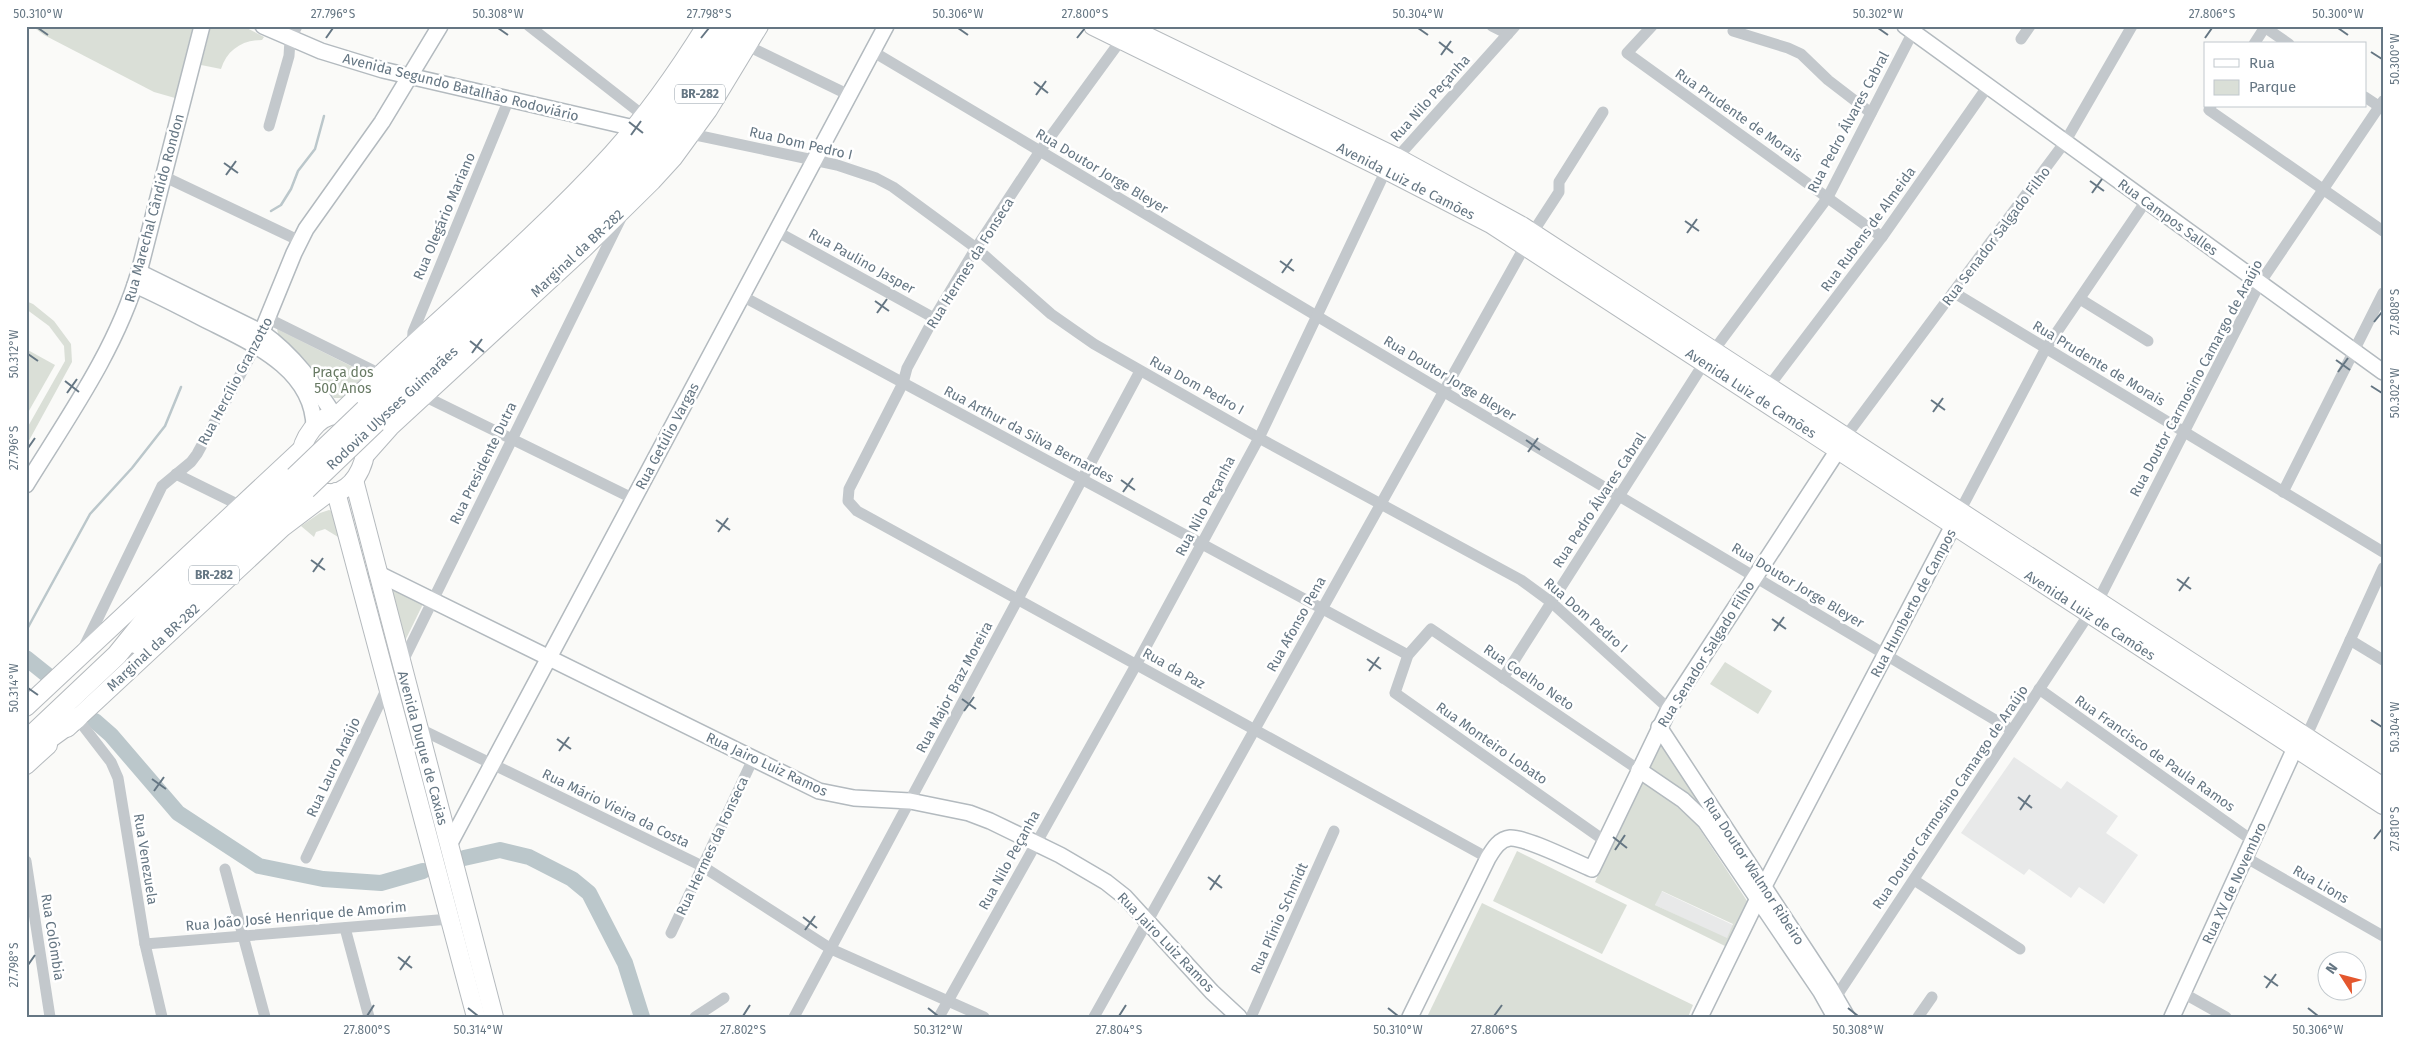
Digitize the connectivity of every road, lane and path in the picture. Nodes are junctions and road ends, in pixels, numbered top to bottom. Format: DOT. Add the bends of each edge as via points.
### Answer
graph roads {
  1 [pos="202,26"];
  2 [pos="263,26"];
  3 [pos="440,26"];
  4 [pos="529,26"];
  5 [pos="706,26"];
  6 [pos="720,26"];
  7 [pos="742,26"];
  8 [pos="760,26"];
  9 [pos="886,26"];
  10 [pos="1093,26"];
  11 [pos="1492,26"];
  12 [pos="1652,26"];
  13 [pos="2030,26"];
  14 [pos="2132,26"];
  15 [pos="2264,27"];
  16 [pos="1911,28"];
  17 [pos="1128,30"];
  18 [pos="1512,30"];
  19 [pos="1733,31"];
  20 [pos="294,33"];
  21 [pos="2022,39"];
  22 [pos="2255,42"];
  23 [pos="2286,42"];
  24 [pos="748,46"];
  25 [pos="872,51"];
  26 [pos="410,76"];
  27 [pos="1988,86"];
  28 [pos="849,96"];
  29 [pos="2366,97"];
  30 [pos="509,99"];
  31 [pos="2382,105"];
  32 [pos="2210,108"];
  33 [pos="1603,112"];
  34 [pos="1871,113"];
  35 [pos="639,122"];
  36 [pos="269,126"];
  37 [pos="691,134"];
  38 [pos="2065,142"];
  39 [pos="1040,151"];
  40 [pos="814,160"];
  41 [pos="1391,163"];
  42 [pos="163,176"];
  43 [pos="2323,190"];
  44 [pos="1828,197"];
  45 [pos="2146,201"];
  46 [pos="629,204"];
  47 [pos="558,228"];
  48 [pos="776,231"];
  49 [pos="2383,232"];
  50 [pos="1882,237"];
  51 [pos="1529,239"];
  52 [pos="581,240"];
  53 [pos="300,241"];
  54 [pos="976,248"];
  55 [pos="498,265"];
  56 [pos="592,275"];
  57 [pos="137,278"];
  58 [pos="2260,283"];
  59 [pos="539,289"];
  60 [pos="1953,292"];
  61 [pos="2383,293"];
  62 [pos="742,296"];
  63 [pos="2080,299"];
  64 [pos="1317,316"];
  65 [pos="934,318"];
  66 [pos="263,333"];
  67 [pos="2148,341"];
  68 [pos="412,346"];
  69 [pos="2046,348"];
  70 [pos="2352,350"];
  71 [pos="1710,357"];
  72 [pos="372,370"];
  73 [pos="1140,371"];
  74 [pos="2383,372"];
  75 [pos="903,383"];
  76 [pos="1769,386"];
  77 [pos="1444,392"];
  78 [pos="424,396"];
  79 [pos="336,415"];
  80 [pos="371,416"];
  81 [pos="314,428"];
  82 [pos="2184,432"];
  83 [pos="1259,438"];
  84 [pos="512,439"];
  85 [pos="1842,443"];
  86 [pos="302,449"];
  87 [pos="366,454"];
  88 [pos="176,474"];
  89 [pos="1082,479"];
  90 [pos="354,480"];
  91 [pos="26,485"];
  92 [pos="332,492"];
  93 [pos="2283,492"];
  94 [pos="1619,496"];
  95 [pos="634,498"];
  96 [pos="848,501"];
  97 [pos="1382,503"];
  98 [pos="241,506"];
  99 [pos="1957,518"];
  100 [pos="1202,544"];
  101 [pos="2383,552"];
  102 [pos="2383,568"];
  103 [pos="377,573"];
  104 [pos="1755,577"];
  105 [pos="1018,599"];
  106 [pos="432,600"];
  107 [pos="1552,602"];
  108 [pos="2093,607"];
  109 [pos="1322,608"];
  110 [pos="2350,640"];
  111 [pos="1408,655"];
  112 [pos="1885,655"];
  113 [pos="79,658"];
  114 [pos="549,658"];
  115 [pos="2383,660"];
  116 [pos="401,664"];
  117 [pos="1136,665"];
  118 [pos="1503,678"];
  119 [pos="388,689"];
  120 [pos="2039,689"];
  121 [pos="26,707"];
  122 [pos="1669,709"];
  123 [pos="77,718"];
  124 [pos="1660,727"];
  125 [pos="418,728"];
  126 [pos="1254,730"];
  127 [pos="2012,730"];
  128 [pos="26,741"];
  129 [pos="2301,743"];
  130 [pos="26,754"];
  131 [pos="753,759"];
  132 [pos="492,764"];
  133 [pos="26,765"];
  134 [pos="1639,770"];
  135 [pos="2383,786"];
  136 [pos="910,800"];
  137 [pos="2383,806"];
  138 [pos="1334,830"];
  139 [pos="1605,841"];
  140 [pos="2253,841"];
  141 [pos="1036,843"];
  142 [pos="449,845"];
  143 [pos="2245,857"];
  144 [pos="306,858"];
  145 [pos="1488,858"];
  146 [pos="26,861"];
  147 [pos="702,866"];
  148 [pos="225,869"];
  149 [pos="1914,880"];
  150 [pos="1761,892"];
  151 [pos="450,919"];
  152 [pos="1148,920"];
  153 [pos="345,928"];
  154 [pos="671,933"];
  155 [pos="243,936"];
  156 [pos="2383,936"];
  157 [pos="145,944"];
  158 [pos="831,949"];
  159 [pos="2020,949"];
  160 [pos="2183,993"];
  161 [pos="1836,997"];
  162 [pos="1932,997"];
  163 [pos="724,998"];
  164 [pos="948,1001"];
  165 [pos="50,1017"];
  166 [pos="162,1017"];
  167 [pos="265,1017"];
  168 [pos="369,1017"];
  169 [pos="476,1017"];
  170 [pos="494,1017"];
  171 [pos="695,1017"];
  172 [pos="794,1017"];
  173 [pos="939,1017"];
  174 [pos="984,1017"];
  175 [pos="1094,1017"];
  176 [pos="1240,1017"];
  177 [pos="1251,1017"];
  178 [pos="1410,1017"];
  179 [pos="1700,1017"];
  180 [pos="1835,1017"];
  181 [pos="1847,1017"];
  182 [pos="1918,1017"];
  183 [pos="2172,1017"];
  184 [pos="2226,1017"];
  1 -- 42 [label="street, Rua Marechal Cândido Rondon"];
  2 -- 20 [label="street, Avenida Segundo Batalhão Rodoviário"];
  3 -- 26 [label="street, Rua Hercílio Granzotto"];
  4 -- 35 [label="street"];
  5 -- 35 [label="main road"];
  6 -- 47 [label="highway, Rodovia Ulysses Guimarães / BR-282" via="684,86 654,127"];
  7 -- 52 [label="highway, Rodovia Ulysses Guimarães / BR-282" via="703,90 669,136"];
  8 -- 24 [label="main road, Marginal da BR-282"];
  9 -- 25 [label="street, Rua Getúlio Vargas"];
  10 -- 17 [label="main road, Avenida Luiz de Camões"];
  11 -- 18 [label="street"];
  12 -- 44 [label="street, Rua Prudente de Morais" via="1627,54"];
  13 -- 21 [label="street"];
  14 -- 38 [label="street, Rua Senador Salgado Filho"];
  15 -- 22 [label="street"];
  15 -- 23 [label="street"];
  16 -- 27 [label="street, Rua Campos Salles"];
  16 -- 34 [label="street, Rua Pedro Álvares Cabral"];
  17 -- 39 [label="street, Rua Hermes da Fonseca"];
  17 -- 41 [label="main road, Avenida Luiz de Camões"];
  18 -- 41 [label="street, Rua Nilo Peçanha"];
  19 -- 34 [label="street" via="1801,54"];
  20 -- 26 [label="street, Avenida Segundo Batalhão Rodoviário" via="349,60"];
  20 -- 36 [label="street"];
  24 -- 28 [label="street"];
  24 -- 37 [label="main road, Marginal da BR-282"];
  25 -- 28 [label="street, Rua Getúlio Vargas"];
  25 -- 39 [label="street, Rua Doutor Jorge Bleyer"];
  26 -- 30 [label="street, Avenida Segundo Batalhão Rodoviário"];
  26 -- 53 [label="street, Rua Hercílio Granzotto"];
  27 -- 38 [label="street, Rua Campos Salles"];
  27 -- 50 [label="street, Rua Rubens de Almeida"];
  28 -- 40 [label="street, Rua Getúlio Vargas"];
  29 -- 31 [label="street"];
  30 -- 35 [label="street, Avenida Segundo Batalhão Rodoviário"];
  30 -- 68 [label="street, Rua Olegário Mariano" via="412,332"];
  31 -- 43 [label="street, Rua Doutor Carmosino Camargo de Araújo"];
  32 -- 43 [label="street"];
  33 -- 51 [label="street, Rua Afonso Pena" via="1559,182 1559,192"];
  34 -- 44 [label="street, Rua Pedro Álvares Cabral"];
  35 -- 55 [label="main road" via="583,185"];
  37 -- 40 [label="street, Rua Dom Pedro I"];
  37 -- 46 [label="main road, Marginal da BR-282"];
  38 -- 45 [label="street, Rua Campos Salles"];
  38 -- 60 [label="street, Rua Senador Salgado Filho"];
  39 -- 54 [label="street, Rua Hermes da Fonseca"];
  39 -- 64 [label="street, Rua Doutor Jorge Bleyer"];
  40 -- 48 [label="street, Rua Getúlio Vargas"];
  40 -- 54 [label="street, Rua Dom Pedro I" via="858,172 893,187"];
  41 -- 51 [label="main road, Avenida Luiz de Camões" via="1486,204"];
  41 -- 64 [label="street, Rua Nilo Peçanha"];
  42 -- 53 [label="street"];
  42 -- 57 [label="street, Rua Marechal Cândido Rondon"];
  43 -- 49 [label="street"];
  43 -- 58 [label="street, Rua Doutor Carmosino Camargo de Araújo"];
  44 -- 50 [label="street, Rua Prudente de Morais"];
  44 -- 71 [label="street, Rua Pedro Álvares Cabral"];
  45 -- 58 [label="street, Rua Campos Salles"];
  45 -- 63 [label="street, Rua Humberto de Campos"];
  46 -- 52 [label="main road, Marginal da BR-282"];
  46 -- 56 [label="street, Rua Presidente Dutra"];
  47 -- 55 [label="highway"];
  47 -- 80 [label="highway, Rodovia Ulysses Guimarães / BR-282"];
  48 -- 62 [label="street, Rua Getúlio Vargas"];
  48 -- 65 [label="street, Rua Paulino Jasper"];
  50 -- 76 [label="street, Rua Rubens de Almeida"];
  51 -- 71 [label="main road, Avenida Luiz de Camões"];
  51 -- 77 [label="street, Rua Afonso Pena"];
  52 -- 56 [label="street" via="592,259"];
  52 -- 59 [label="highway"];
  52 -- 80 [label="highway, Rodovia Ulysses Guimarães / BR-282"];
  53 -- 66 [label="street, Rua Hercílio Granzotto"];
  54 -- 65 [label="street, Rua Hermes da Fonseca"];
  54 -- 73 [label="street, Rua Dom Pedro I" via="1071,329"];
  55 -- 68 [label="main road"];
  56 -- 84 [label="street, Rua Presidente Dutra"];
  57 -- 66 [label="street"];
  57 -- 91 [label="street, Rua Marechal Cândido Rondon" via="108,350"];
  58 -- 70 [label="street, Rua Campos Salles"];
  58 -- 82 [label="street, Rua Doutor Carmosino Camargo de Araújo"];
  59 -- 78 [label="main road, Marginal da BR-282"];
  60 -- 69 [label="street, Rua Prudente de Morais"];
  60 -- 85 [label="street, Rua Senador Salgado Filho"];
  61 -- 70 [label="street"];
  62 -- 75 [label="street, Rua Arthur da Silva Bernardes"];
  62 -- 95 [label="street, Rua Getúlio Vargas"];
  63 -- 67 [label="street"];
  63 -- 69 [label="street, Rua Humberto de Campos"];
  64 -- 77 [label="street, Rua Doutor Jorge Bleyer"];
  64 -- 83 [label="street, Rua Nilo Peçanha"];
  65 -- 75 [label="street, Rua Hermes da Fonseca" via="907,368"];
  66 -- 72 [label="street"];
  66 -- 79 [label="street" via="302,368"];
  66 -- 81 [label="street" via="278,361 301,386 311,403"];
  66 -- 88 [label="street, Rua Hercílio Granzotto" via="197,454"];
  68 -- 79 [label="main road"];
  69 -- 82 [label="street, Rua Prudente de Morais"];
  69 -- 99 [label="street, Rua Humberto de Campos"];
  70 -- 74 [label="street, Rua Campos Salles"];
  70 -- 93 [label="street"];
  71 -- 76 [label="main road, Avenida Luiz de Camões"];
  71 -- 85 [label="main road, Avenida Luiz de Camões"];
  71 -- 94 [label="street, Rua Pedro Álvares Cabral"];
  73 -- 83 [label="street, Rua Dom Pedro I"];
  73 -- 89 [label="street, Rua Major Braz Moreira"];
  75 -- 89 [label="street, Rua Arthur da Silva Bernardes"];
  75 -- 96 [label="street, Rua Hermes da Fonseca" via="849,489"];
  76 -- 85 [label="main road, Avenida Luiz de Camões"];
  77 -- 94 [label="street, Rua Doutor Jorge Bleyer"];
  77 -- 97 [label="street, Rua Afonso Pena"];
  78 -- 84 [label="street"];
  78 -- 87 [label="main road, Marginal da BR-282"];
  79 -- 81 [label="main road"];
  79 -- 87 [label="main road" via="357,427"];
  80 -- 128 [label="highway, Rodovia Ulysses Guimarães / BR-282, bridge" via="301,483 151,614 117,655"];
  81 -- 86 [label="main road"];
  82 -- 93 [label="street, Rua Prudente de Morais"];
  82 -- 108 [label="street, Rua Doutor Carmosino Camargo de Araújo"];
  83 -- 97 [label="street, Rua Dom Pedro I"];
  83 -- 100 [label="street, Rua Nilo Peçanha"];
  84 -- 95 [label="street"];
  84 -- 106 [label="street, Rua Presidente Dutra"];
  85 -- 99 [label="main road, Avenida Luiz de Camões"];
  85 -- 104 [label="street, Rua Senador Salgado Filho"];
  86 -- 92 [label="main road" via="301,461 307,480 318,490"];
  86 -- 98 [label="main road"];
  87 -- 90 [label="main road"];
  88 -- 98 [label="street"];
  88 -- 113 [label="street, Rua Hercílio Granzotto" via="162,486"];
  89 -- 100 [label="street, Rua Arthur da Silva Bernardes"];
  89 -- 105 [label="street, Rua Major Braz Moreira"];
  90 -- 92 [label="main road" via="345,488"];
  90 -- 103 [label="main road, Avenida Duque de Caxias"];
  92 -- 119 [label="main road, Avenida Duque de Caxias"];
  92 -- 123 [label="main road, Marginal da BR-282" via="283,527"];
  93 -- 101 [label="street, Rua Prudente de Morais"];
  94 -- 104 [label="street, Rua Doutor Jorge Bleyer"];
  94 -- 107 [label="street, Rua Pedro Álvares Cabral"];
  95 -- 114 [label="street, Rua Getúlio Vargas"];
  96 -- 105 [label="street, Rua da Paz" via="857,511"];
  97 -- 107 [label="street, Rua Dom Pedro I" via="1521,580"];
  97 -- 109 [label="street, Rua Afonso Pena"];
  98 -- 113 [label="main road"];
  99 -- 108 [label="main road, Avenida Luiz de Camões"];
  99 -- 112 [label="street, Rua Humberto de Campos"];
  100 -- 109 [label="street, Rua Arthur da Silva Bernardes"];
  100 -- 117 [label="street, Rua Nilo Peçanha"];
  102 -- 110 [label="street, Rua XV de Novembro"];
  103 -- 106 [label="street, Rua Jairo Luiz Ramos"];
  103 -- 116 [label="main road, Avenida Duque de Caxias"];
  104 -- 112 [label="street, Rua Doutor Jorge Bleyer"];
  104 -- 122 [label="street, Rua Senador Salgado Filho"];
  105 -- 117 [label="street, Rua da Paz"];
  105 -- 136 [label="street, Rua Major Braz Moreira"];
  106 -- 114 [label="street, Rua Jairo Luiz Ramos"];
  106 -- 116 [label="street, Rua Presidente Dutra"];
  107 -- 118 [label="street, Rua Pedro Álvares Cabral"];
  107 -- 122 [label="street, Rua Dom Pedro I"];
  108 -- 120 [label="street, Rua Doutor Carmosino Camargo de Araújo"];
  108 -- 129 [label="main road, Avenida Luiz de Camões"];
  109 -- 111 [label="street, Rua Arthur da Silva Bernardes"];
  109 -- 126 [label="street, Rua Afonso Pena"];
  110 -- 115 [label="street"];
  110 -- 129 [label="street, Rua XV de Novembro"];
  111 -- 118 [label="street, Rua Coelho Neto" via="1431,629"];
  111 -- 139 [label="street, Rua Monteiro Lobato" via="1395,693"];
  112 -- 127 [label="street, Rua Doutor Jorge Bleyer"];
  112 -- 150 [label="street, Rua Humberto de Campos"];
  113 -- 121 [label="main road"];
  114 -- 131 [label="street, Rua Jairo Luiz Ramos"];
  114 -- 132 [label="street, Rua Getúlio Vargas"];
  116 -- 125 [label="main road, Avenida Duque de Caxias"];
  117 -- 126 [label="street, Rua da Paz"];
  117 -- 141 [label="street, Rua Nilo Peçanha"];
  118 -- 134 [label="street, Rua Coelho Neto"];
  119 -- 144 [label="street, Rua Lauro Araújo"];
  119 -- 151 [label="main road, Avenida Duque de Caxias"];
  120 -- 127 [label="street, Rua Doutor Carmosino Camargo de Araújo"];
  120 -- 140 [label="street, Rua Francisco de Paula Ramos"];
  122 -- 124 [label="street, Rua Senador Salgado Filho"];
  123 -- 130 [label="highway"];
  123 -- 133 [label="main road, Marginal da BR-282"];
  123 -- 157 [label="street, Rua Venezuela" via="116,771"];
  124 -- 134 [label="street, Rua Senador Salgado Filho"];
  124 -- 150 [label="street, Rua Doutor Walmor Ribeiro"];
  125 -- 132 [label="street, Rua Mário Vieira da Costa"];
  125 -- 142 [label="main road, Avenida Duque de Caxias"];
  126 -- 145 [label="street, Rua da Paz"];
  126 -- 152 [label="street, Rua Afonso Pena"];
  127 -- 149 [label="street, Rua Doutor Carmosino Camargo de Araújo"];
  129 -- 135 [label="main road, Avenida Luiz de Camões"];
  129 -- 137 [label="main road, Avenida Luiz de Camões"];
  129 -- 140 [label="street, Rua XV de Novembro"];
  131 -- 136 [label="street, Rua Jairo Luiz Ramos" via="835,796"];
  131 -- 147 [label="street, Rua Hermes da Fonseca"];
  132 -- 142 [label="street, Rua Getúlio Vargas"];
  132 -- 147 [label="street, Rua Mário Vieira da Costa"];
  134 -- 139 [label="street, Rua Senador Salgado Filho"];
  134 -- 150 [label="street, Rua Doutor Walmor Ribeiro" via="1698,813"];
  136 -- 141 [label="street, Rua Jairo Luiz Ramos" via="969,813"];
  136 -- 158 [label="street, Rua Major Braz Moreira"];
  138 -- 177 [label="street, Rua Plínio Schmidt"];
  139 -- 145 [label="street, Rua Senador Salgado Filho" via="1592,869 1517,838 1503,840"];
  140 -- 143 [label="street, Rua XV de Novembro"];
  141 -- 152 [label="street, Rua Jairo Luiz Ramos" via="1106,882"];
  141 -- 164 [label="street, Rua Nilo Peçanha"];
  142 -- 170 [label="main road, Avenida Duque de Caxias"];
  143 -- 156 [label="street, Rua Lions"];
  143 -- 160 [label="street, Rua XV de Novembro"];
  145 -- 178 [label="street"];
  146 -- 165 [label="street, Rua Colômbia"];
  147 -- 154 [label="street, Rua Hermes da Fonseca"];
  147 -- 158 [label="street, Rua Mário Vieira da Costa"];
  148 -- 155 [label="street"];
  149 -- 159 [label="street"];
  149 -- 161 [label="street, Rua Doutor Carmosino Camargo de Araújo"];
  150 -- 161 [label="street, Rua Doutor Walmor Ribeiro"];
  150 -- 179 [label="street, Rua Humberto de Campos"];
  150 -- 180 [label="street, Rua Doutor Walmor Ribeiro"];
  151 -- 153 [label="street, Rua João José Henrique de Amorim"];
  151 -- 169 [label="main road, Avenida Duque de Caxias"];
  152 -- 175 [label="street, Rua Afonso Pena"];
  152 -- 176 [label="street, Rua Jairo Luiz Ramos" via="1212,992"];
  153 -- 155 [label="street, Rua João José Henrique de Amorim"];
  153 -- 168 [label="street"];
  155 -- 157 [label="street, Rua João José Henrique de Amorim"];
  155 -- 167 [label="street"];
  157 -- 166 [label="street, Rua Venezuela"];
  158 -- 164 [label="street, Rua Mário Vieira da Costa"];
  158 -- 172 [label="street, Rua Major Braz Moreira"];
  160 -- 183 [label="street, Rua XV de Novembro"];
  160 -- 184 [label="street"];
  161 -- 181 [label="street, Rua Doutor Walmor Ribeiro"];
  162 -- 182 [label="street"];
  163 -- 171 [label="street"];
  164 -- 173 [label="street, Rua Nilo Peçanha"];
  164 -- 174 [label="street, Rua Mário Vieira da Costa"];
}
